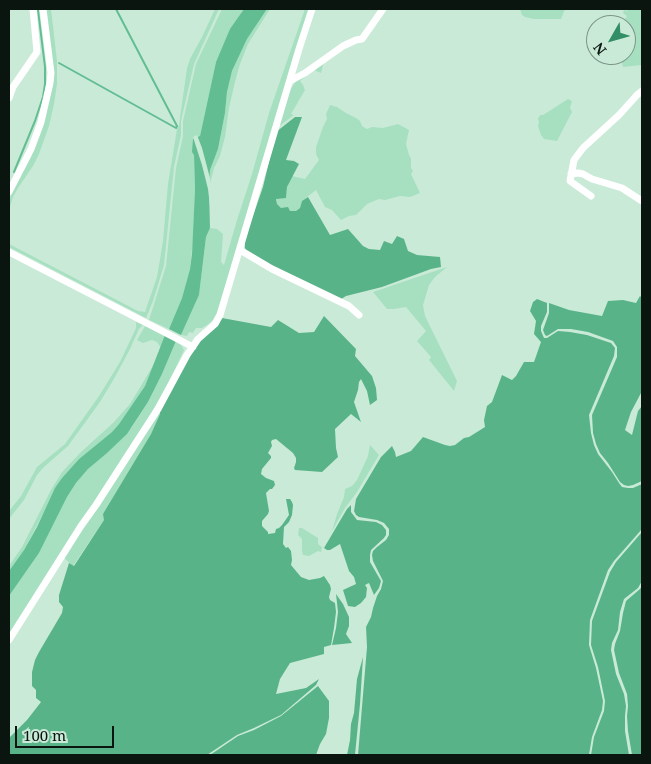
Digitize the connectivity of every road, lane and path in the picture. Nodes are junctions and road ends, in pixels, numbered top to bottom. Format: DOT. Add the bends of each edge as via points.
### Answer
graph roads {
  1 [pos="33,9"];
  2 [pos="43,9"];
  3 [pos="312,9"];
  4 [pos="383,9"];
  5 [pos="290,81"];
  6 [pos="642,90"];
  7 [pos="9,98"];
  8 [pos="571,174"];
  9 [pos="9,192"];
  10 [pos="591,196"];
  11 [pos="642,201"];
  12 [pos="240,250"];
  13 [pos="9,252"];
  14 [pos="359,316"];
  15 [pos="193,346"];
  16 [pos="9,640"];
  1 -- 7 [label="street" via="37,52"];
  2 -- 9 [label="street" via="50,83 31,149"];
  3 -- 5 [label="street"];
  4 -- 5 [label="street" via="362,39 343,46"];
  5 -- 12 [label="street"];
  6 -- 8 [label="street" via="583,148 574,160"];
  8 -- 10 [label="street" via="570,181"];
  8 -- 11 [label="street" via="583,174 622,188"];
  12 -- 14 [label="street" via="349,306"];
  12 -- 15 [label="street" via="220,315"];
  13 -- 15 [label="street"];
  15 -- 16 [label="street" via="158,409"];
}
